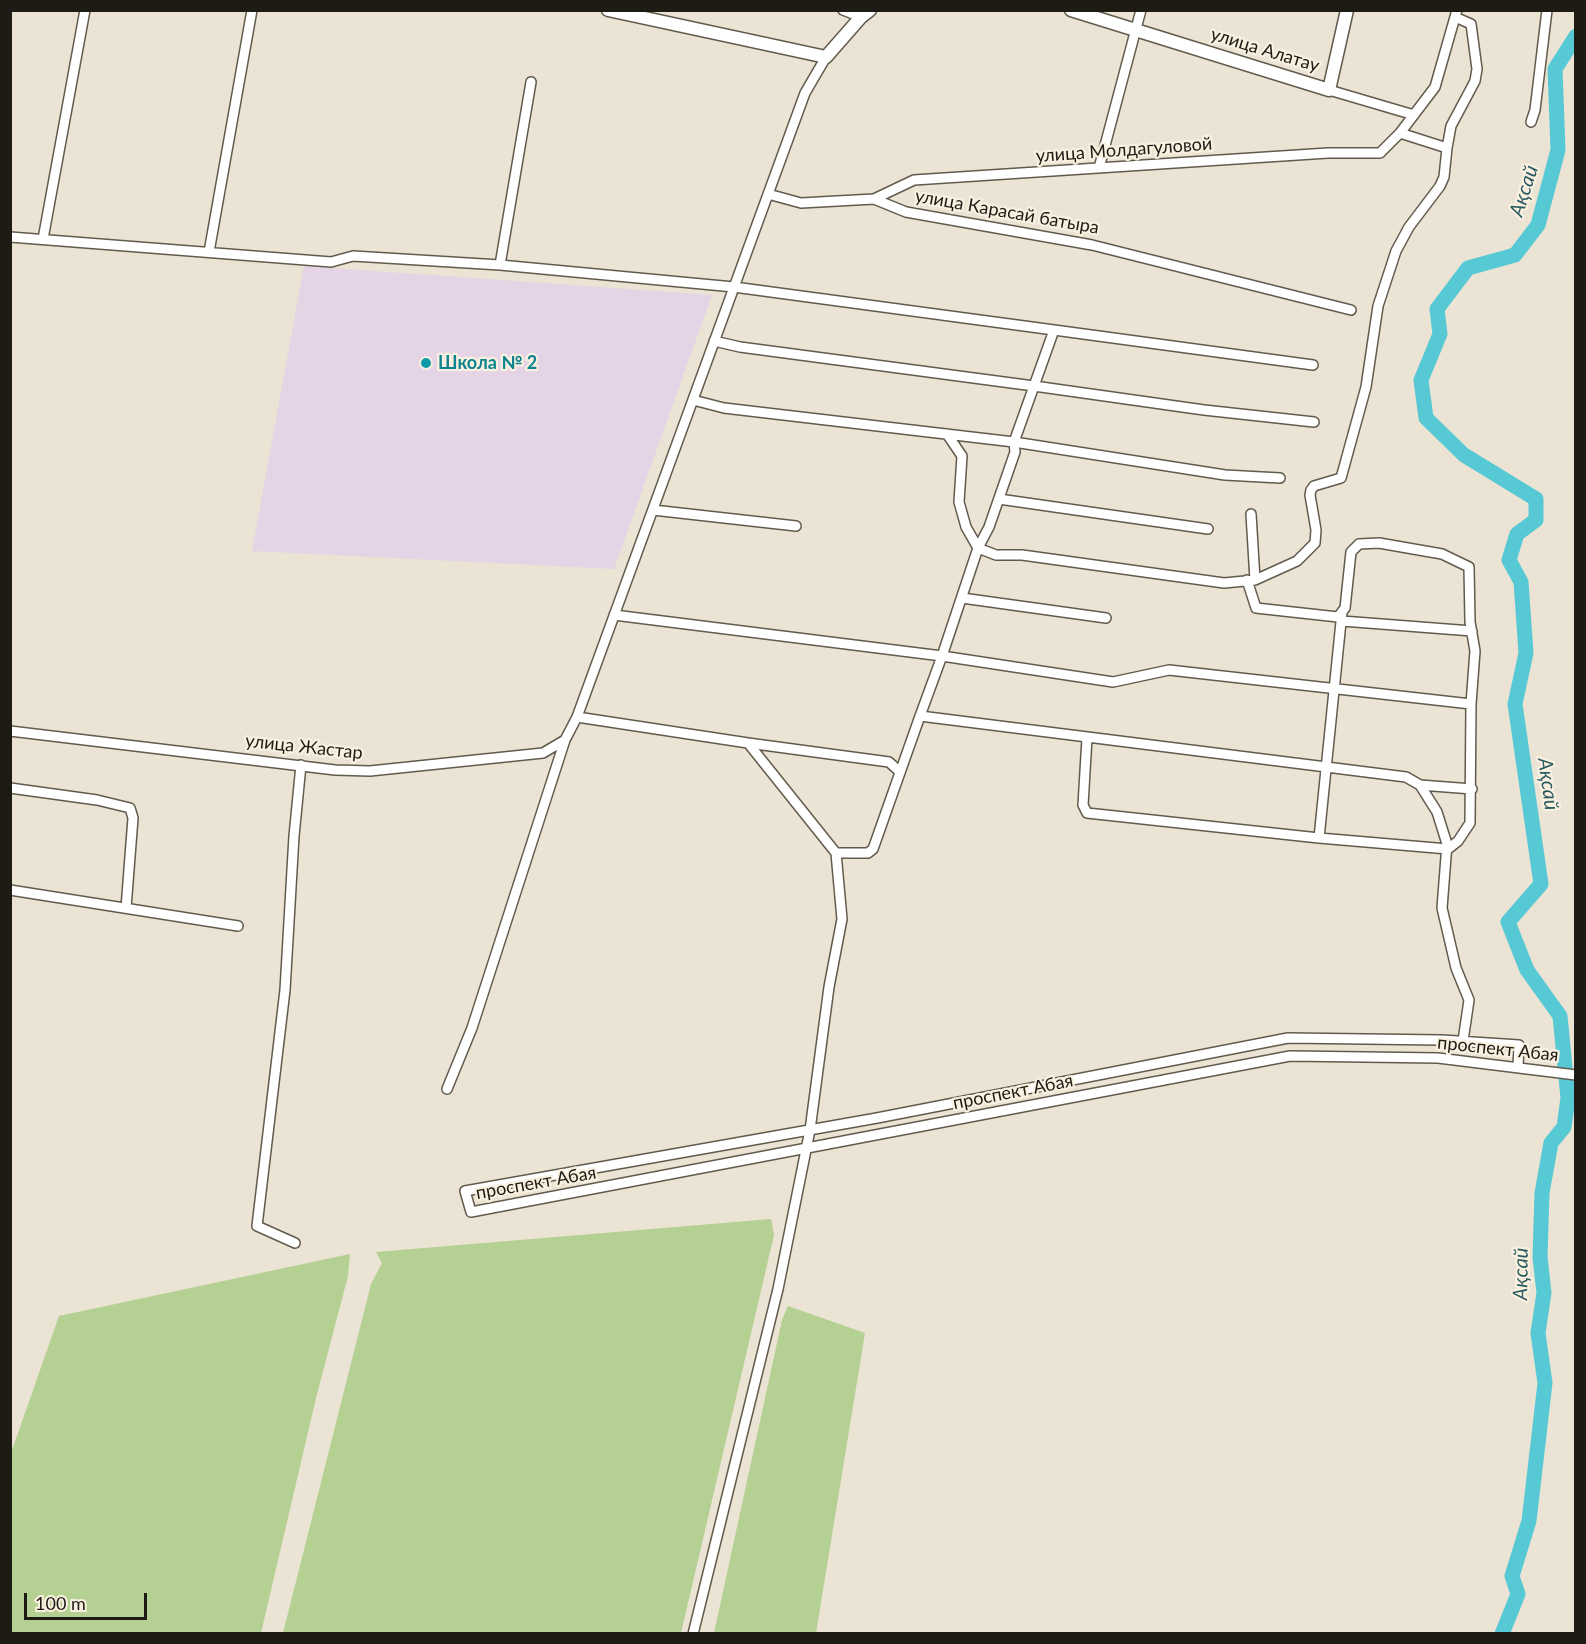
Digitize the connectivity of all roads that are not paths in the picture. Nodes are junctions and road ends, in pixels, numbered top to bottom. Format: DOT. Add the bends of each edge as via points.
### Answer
graph roads {
  1 [pos="85,10"];
  2 [pos="252,10"];
  3 [pos="608,10"];
  4 [pos="843,10"];
  5 [pos="1071,10"];
  6 [pos="1141,10"];
  7 [pos="1347,10"];
  8 [pos="1547,10"];
  9 [pos="866,14"];
  10 [pos="1456,14"];
  11 [pos="1136,29"];
  12 [pos="826,57"];
  13 [pos="531,82"];
  14 [pos="1329,90"];
  15 [pos="1414,115"];
  16 [pos="1531,122"];
  17 [pos="1400,134"];
  18 [pos="1447,148"];
  19 [pos="1100,168"];
  20 [pos="768,194"];
  21 [pos="874,199"];
  22 [pos="10,237"];
  23 [pos="43,239"];
  24 [pos="209,252"];
  25 [pos="500,265"];
  26 [pos="734,287"];
  27 [pos="1351,310"];
  28 [pos="1054,330"];
  29 [pos="714,341"];
  30 [pos="1313,365"];
  31 [pos="1034,386"];
  32 [pos="693,400"];
  33 [pos="1314,422"];
  34 [pos="947,434"];
  35 [pos="1014,442"];
  36 [pos="1280,478"];
  37 [pos="999,499"];
  38 [pos="652,510"];
  39 [pos="1251,514"];
  40 [pos="796,526"];
  41 [pos="1208,529"];
  42 [pos="978,548"];
  43 [pos="1251,580"];
  44 [pos="962,598"];
  45 [pos="614,615"];
  46 [pos="1342,617"];
  47 [pos="1106,618"];
  48 [pos="1472,631"];
  49 [pos="942,656"];
  50 [pos="1334,690"];
  51 [pos="1471,704"];
  52 [pos="920,716"];
  53 [pos="577,717"];
  54 [pos="10,731"];
  55 [pos="1088,738"];
  56 [pos="565,740"];
  57 [pos="748,743"];
  58 [pos="301,765"];
  59 [pos="1326,767"];
  60 [pos="900,772"];
  61 [pos="1420,785"];
  62 [pos="10,788"];
  63 [pos="1472,789"];
  64 [pos="1319,838"];
  65 [pos="1448,849"];
  66 [pos="836,853"];
  67 [pos="10,890"];
  68 [pos="126,908"];
  69 [pos="238,926"];
  70 [pos="1463,1041"];
  71 [pos="1518,1066"];
  72 [pos="1575,1075"];
  73 [pos="447,1089"];
  74 [pos="810,1130"];
  75 [pos="806,1149"];
  76 [pos="295,1243"];
  77 [pos="693,1634"];
  1 -- 23 [label="street"];
  2 -- 24 [label="street"];
  3 -- 12 [label="street"];
  4 -- 9 [label="street"];
  5 -- 11 [label="street, улица Алатау"];
  6 -- 11 [label="street"];
  7 -- 14 [label="street"];
  8 -- 16 [label="street"];
  9 -- 12 [label="street"];
  10 -- 15 [label="street" via="1435,87"];
  10 -- 18 [label="street" via="1471,24 1477,69 1475,81 1451,126"];
  11 -- 14 [label="street, улица Алатау"];
  11 -- 19 [label="street"];
  12 -- 20 [label="street" via="805,93"];
  13 -- 25 [label="street"];
  14 -- 15 [label="street, улица Алатау"];
  15 -- 17 [label="street"];
  17 -- 18 [label="street"];
  17 -- 19 [label="street, улица Молдагуловой" via="1380,153"];
  18 -- 43 [label="street" via="1444,177 1409,227 1378,306 1366,387 1341,478 1314,486 1310,495 1315,543 1297,561"];
  19 -- 21 [label="street, улица Молдагуловой" via="914,180"];
  20 -- 21 [label="street, улица Карасай батыра" via="801,203"];
  20 -- 26 [label="street"];
  21 -- 27 [label="street, улица Карасай батыра" via="906,212 1092,245"];
  22 -- 23 [label="street"];
  23 -- 24 [label="street"];
  24 -- 25 [label="street" via="331,262 353,256"];
  25 -- 26 [label="street"];
  26 -- 28 [label="street"];
  26 -- 29 [label="street"];
  28 -- 30 [label="street"];
  28 -- 31 [label="street"];
  29 -- 31 [label="street"];
  29 -- 32 [label="street"];
  31 -- 33 [label="street"];
  31 -- 35 [label="street"];
  32 -- 34 [label="street" via="724,408"];
  32 -- 38 [label="street"];
  34 -- 35 [label="street"];
  34 -- 42 [label="street" via="962,456 959,502 966,527"];
  35 -- 36 [label="street" via="1225,475"];
  35 -- 37 [label="street" via="1016,452"];
  37 -- 41 [label="street"];
  37 -- 42 [label="street"];
  38 -- 40 [label="street"];
  38 -- 45 [label="street"];
  39 -- 43 [label="street"];
  42 -- 43 [label="street" via="996,555 1022,555 1224,583"];
  42 -- 44 [label="street"];
  43 -- 46 [label="street" via="1256,608"];
  44 -- 47 [label="street"];
  44 -- 49 [label="street"];
  45 -- 49 [label="street"];
  45 -- 53 [label="street"];
  46 -- 48 [label="street"];
  46 -- 48 [label="street" via="1351,552 1359,544 1379,543 1442,554 1469,567"];
  46 -- 50 [label="street"];
  48 -- 51 [label="street" via="1475,651"];
  49 -- 50 [label="street" via="1113,682 1169,670"];
  49 -- 52 [label="street"];
  50 -- 51 [label="street"];
  50 -- 59 [label="street"];
  51 -- 63 [label="street"];
  52 -- 55 [label="street"];
  52 -- 60 [label="street"];
  53 -- 56 [label="street"];
  53 -- 57 [label="street"];
  54 -- 58 [label="street, улица Жастар"];
  55 -- 59 [label="street"];
  55 -- 64 [label="street" via="1083,805 1088,813"];
  56 -- 58 [label="street, улица Жастар" via="543,753 478,761 370,771"];
  56 -- 73 [label="street" via="472,1028"];
  57 -- 60 [label="street" via="889,762"];
  57 -- 66 [label="street"];
  58 -- 76 [label="street" via="285,990 257,1226"];
  59 -- 61 [label="street" via="1406,777"];
  59 -- 64 [label="street"];
  60 -- 66 [label="street" via="873,849 868,853"];
  61 -- 63 [label="street"];
  61 -- 65 [label="street" via="1437,812"];
  62 -- 68 [label="street" via="130,808 133,818"];
  63 -- 65 [label="street" via="1470,823"];
  64 -- 65 [label="street"];
  65 -- 70 [label="street" via="1442,908 1455,968 1469,1000"];
  66 -- 74 [label="street" via="842,919"];
  67 -- 68 [label="street"];
  68 -- 69 [label="street"];
  70 -- 71 [label="street, проспект Абая" via="1519,1046"];
  70 -- 74 [label="street, проспект Абая" via="1288,1038"];
  71 -- 72 [label="street, проспект Абая"];
  71 -- 75 [label="street, проспект Абая" via="1438,1058 1290,1056"];
  74 -- 75 [label="street"];
  74 -- 75 [label="street, проспект Абая" via="465,1191 471,1212"];
  75 -- 77 [label="street" via="778,1289"];
}
